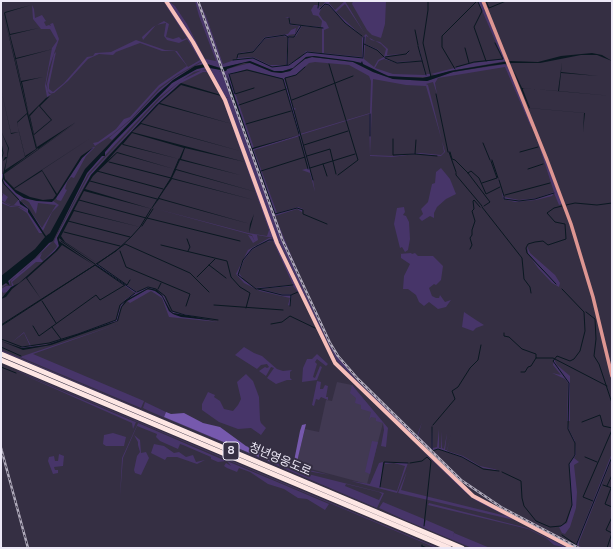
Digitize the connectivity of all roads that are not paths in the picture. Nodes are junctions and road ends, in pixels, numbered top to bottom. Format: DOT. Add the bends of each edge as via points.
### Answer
graph roads {
  1 [pos="166,1"];
  2 [pos="483,1"];
  3 [pos="1,354"];
  4 [pos="1,360"];
  5 [pos="612,376"];
  6 [pos="449,548"];
  7 [pos="462,548"];
  8 [pos="573,548"];
  1 -- 8 [label="main road" via="205,63 231,114 277,243 335,363 472,496"];
  2 -- 5 [label="main road" via="571,224 593,297"];
  3 -- 7 [label="highway, 청년영웅도로 / 8"];
  4 -- 6 [label="highway, 청년영웅도로 / 8"];
}
